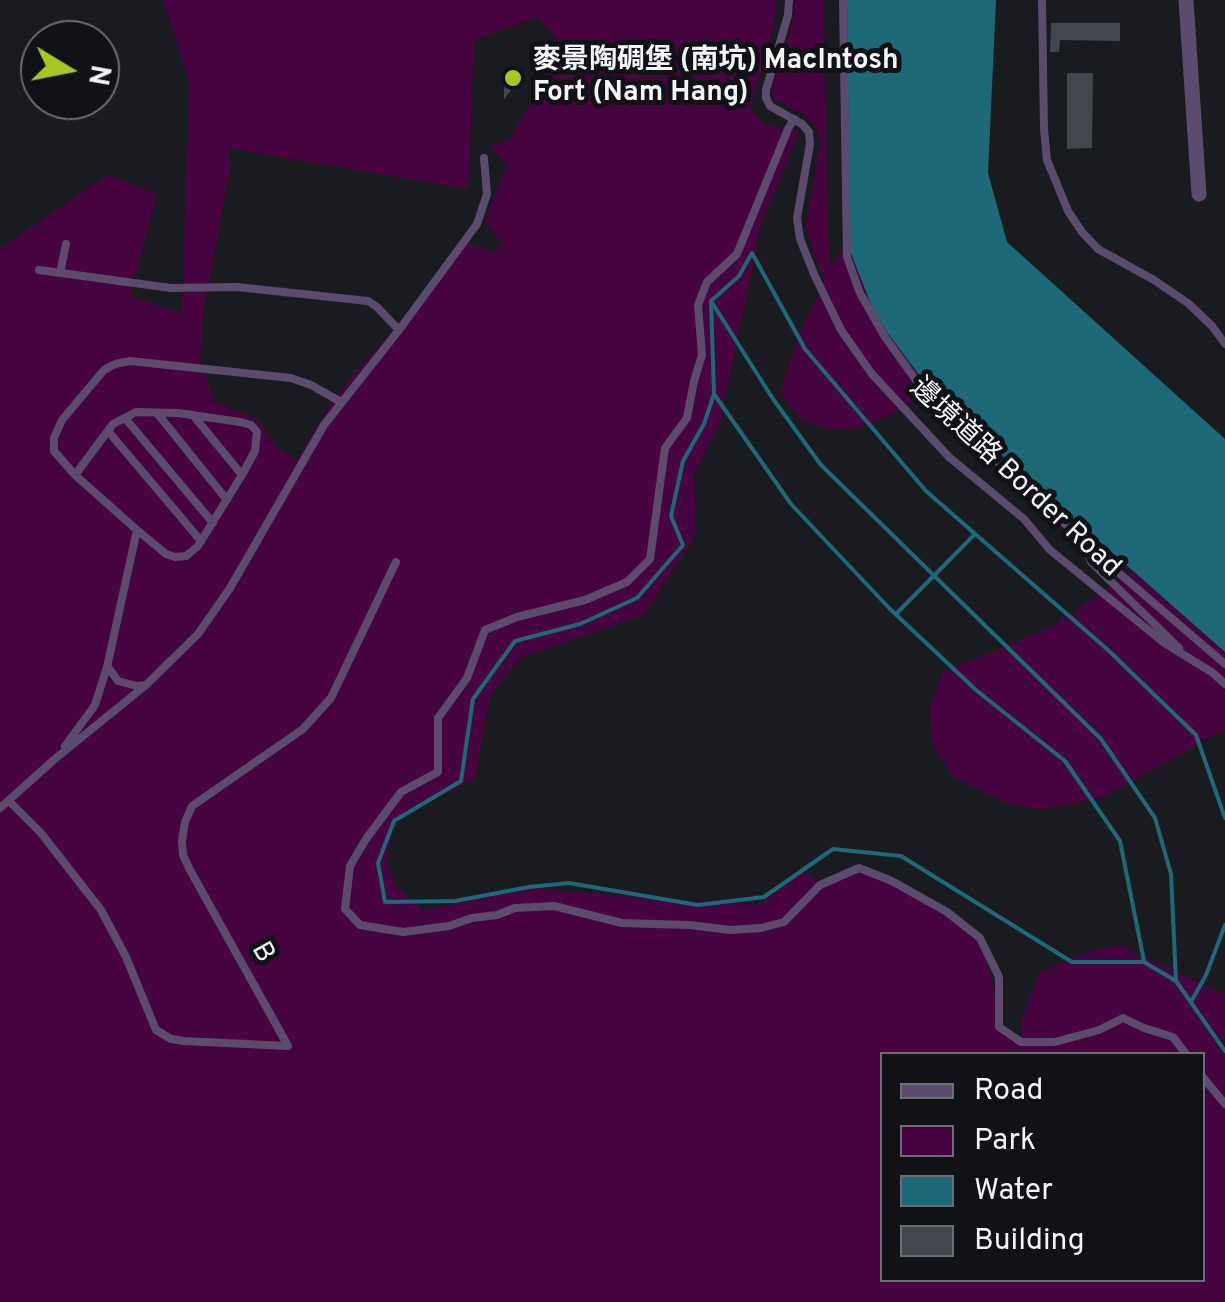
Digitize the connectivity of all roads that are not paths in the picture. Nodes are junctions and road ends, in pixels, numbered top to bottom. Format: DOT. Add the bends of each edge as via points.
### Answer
graph roads {
  1 [pos="789,0"];
  2 [pos="843,0"];
  3 [pos="1042,0"];
  4 [pos="1186,0"];
  5 [pos="794,120"];
  6 [pos="484,158"];
  7 [pos="1199,194"];
  8 [pos="66,244"];
  9 [pos="39,270"];
  10 [pos="60,273"];
  11 [pos="399,330"];
  12 [pos="1225,344"];
  13 [pos="341,402"];
  14 [pos="157,413"];
  15 [pos="193,415"];
  16 [pos="126,418"];
  17 [pos="108,431"];
  18 [pos="76,475"];
  19 [pos="242,475"];
  20 [pos="228,500"];
  21 [pos="213,523"];
  22 [pos="137,530"];
  23 [pos="202,541"];
  24 [pos="1086,543"];
  25 [pos="396,562"];
  26 [pos="1189,658"];
  27 [pos="1225,664"];
  28 [pos="108,667"];
  29 [pos="1225,684"];
  30 [pos="146,685"];
  31 [pos="56,758"];
  32 [pos="9,801"];
  33 [pos="0,808"];
  34 [pos="1184,1052"];
  35 [pos="1205,1080"];
  36 [pos="1225,1104"];
  1 -- 5 [label="lane, 邊境道路 Border Road" via="766,98"];
  2 -- 24 [label="lane" via="847,257 860,292 922,390"];
  3 -- 12 [label="lane" via="1047,160 1068,212 1098,248 1189,304"];
  4 -- 7 [label="street"];
  5 -- 26 [label="lane, 邊境道路 Border Road" via="810,144 797,218 800,239 841,330 872,374 1050,550"];
  5 -- 34 [label="lane" via="737,254 706,282 698,305 702,355 687,418 666,448 650,559 627,582 485,630 467,678 438,718 438,772 401,792 366,839 350,866 344,908 360,924 402,932 554,906 622,923 760,928 784,922 820,885 858,868 933,904 980,938 999,977 1000,1026 1021,1042 1055,1042 1123,1018 1173,1037"];
  6 -- 11 [label="lane" via="487,194 477,224"];
  8 -- 10 [label="lane"];
  9 -- 10 [label="lane"];
  10 -- 11 [label="lane" via="368,302"];
  11 -- 13 [label="lane"];
  13 -- 18 [label="lane" via="291,378 115,364 62,420 54,438 54,451"];
  13 -- 30 [label="lane" via="219,604"];
  14 -- 15 [label="lane"];
  14 -- 16 [label="lane"];
  14 -- 20 [label="lane"];
  15 -- 19 [label="lane"];
  15 -- 19 [label="lane" via="240,422 257,432"];
  16 -- 17 [label="lane"];
  16 -- 21 [label="lane"];
  17 -- 18 [label="lane"];
  17 -- 23 [label="lane"];
  18 -- 22 [label="lane"];
  19 -- 20 [label="lane"];
  20 -- 21 [label="lane"];
  21 -- 23 [label="lane"];
  22 -- 23 [label="lane" via="174,557 186,556"];
  22 -- 28 [label="lane"];
  24 -- 26 [label="lane" via="1091,562"];
  24 -- 27 [label="lane"];
  25 -- 32 [label="lane, B" via="331,698 303,729 192,806 185,822 190,870 288,1046 184,1041 156,1030 101,910"];
  26 -- 29 [label="lane, 邊境道路 Border Road"];
  28 -- 30 [label="lane" via="118,681"];
  28 -- 31 [label="lane" via="94,704"];
  30 -- 31 [label="lane"];
  31 -- 32 [label="lane"];
  32 -- 33 [label="lane"];
  35 -- 36 [label="lane"];
}
